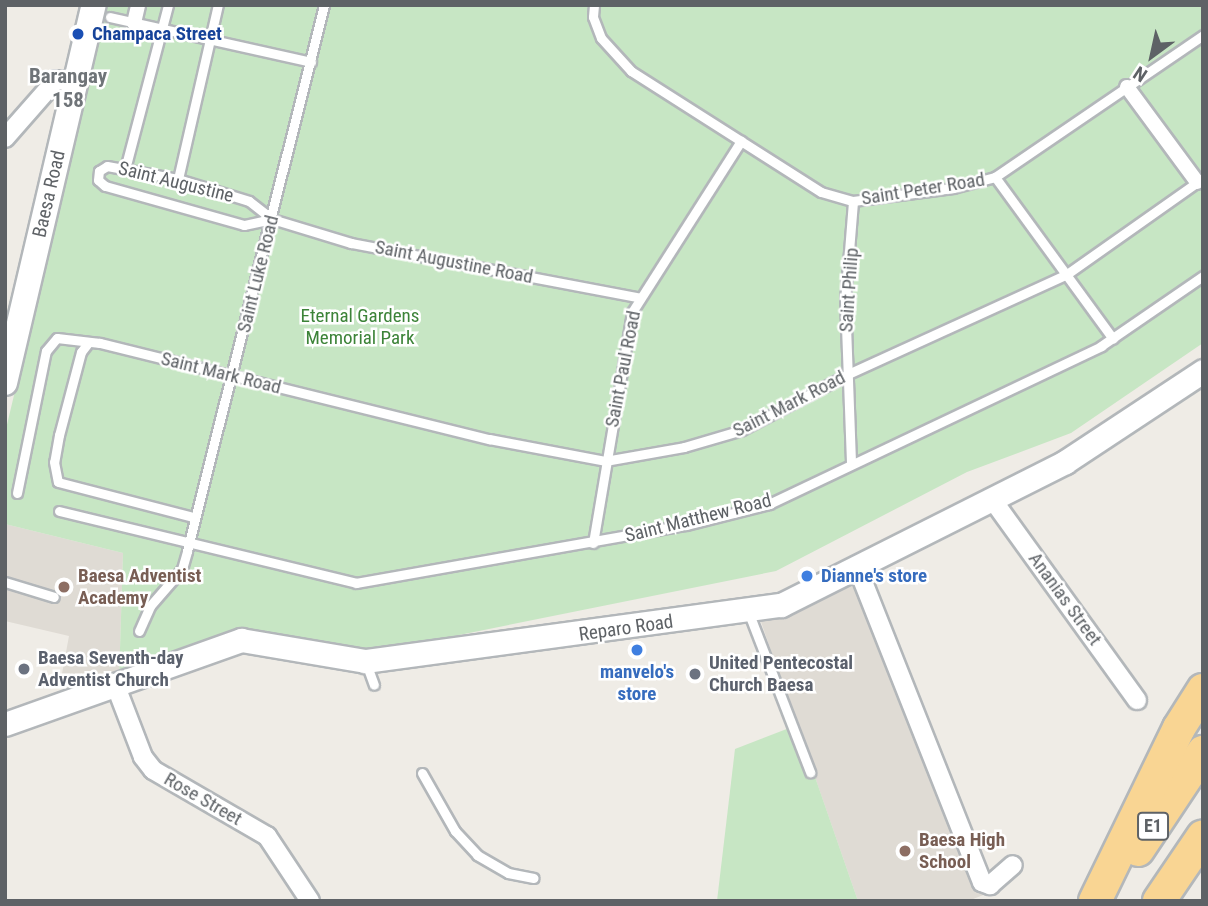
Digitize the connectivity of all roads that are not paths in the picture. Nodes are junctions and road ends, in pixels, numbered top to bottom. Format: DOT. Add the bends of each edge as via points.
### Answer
graph roads {
  1 [pos="138,5"];
  2 [pos="168,5"];
  3 [pos="218,5"];
  4 [pos="324,5"];
  5 [pos="594,5"];
  6 [pos="102,11"];
  7 [pos="134,23"];
  8 [pos="164,31"];
  9 [pos="1203,35"];
  10 [pos="210,39"];
  11 [pos="311,62"];
  12 [pos="75,80"];
  13 [pos="1128,87"];
  14 [pos="5,138"];
  15 [pos="741,141"];
  16 [pos="125,169"];
  17 [pos="995,177"];
  18 [pos="178,179"];
  19 [pos="1200,180"];
  20 [pos="853,201"];
  21 [pos="272,219"];
  22 [pos="1067,274"];
  23 [pos="1203,276"];
  24 [pos="638,297"];
  25 [pos="1114,339"];
  26 [pos="88,343"];
  27 [pos="1203,371"];
  28 [pos="848,374"];
  29 [pos="232,375"];
  30 [pos="5,383"];
  31 [pos="605,461"];
  32 [pos="851,463"];
  33 [pos="17,493"];
  34 [pos="992,499"];
  35 [pos="59,511"];
  36 [pos="193,517"];
  37 [pos="188,542"];
  38 [pos="593,543"];
  39 [pos="858,569"];
  40 [pos="5,582"];
  41 [pos="54,597"];
  42 [pos="748,611"];
  43 [pos="139,631"];
  44 [pos="365,661"];
  45 [pos="115,684"];
  46 [pos="374,685"];
  47 [pos="1203,690"];
  48 [pos="1137,700"];
  49 [pos="5,724"];
  50 [pos="1203,752"];
  51 [pos="810,772"];
  52 [pos="422,773"];
  53 [pos="1203,836"];
  54 [pos="1013,865"];
  55 [pos="534,878"];
  56 [pos="310,901"];
  57 [pos="1095,901"];
  58 [pos="1104,901"];
  59 [pos="1159,901"];
  1 -- 7 [label="street"];
  2 -- 8 [label="lane"];
  3 -- 10 [label="lane"];
  4 -- 11 [label="lane, Saint Luke Road"];
  5 -- 15 [label="lane, Saint Peter Road" via="601,38 614,56"];
  6 -- 7 [label="lane"];
  6 -- 12 [label="main road, Baesa Road"];
  7 -- 8 [label="lane"];
  8 -- 10 [label="lane"];
  8 -- 16 [label="lane"];
  9 -- 13 [label="lane, Saint Peter Road"];
  10 -- 11 [label="lane"];
  10 -- 18 [label="lane"];
  11 -- 21 [label="lane, Saint Luke Road"];
  12 -- 14 [label="street" via="56,80"];
  12 -- 30 [label="main road, Baesa Road"];
  13 -- 17 [label="lane, Saint Peter Road"];
  13 -- 19 [label="street"];
  15 -- 20 [label="lane, Saint Peter Road" via="821,192"];
  15 -- 24 [label="lane, Saint Paul Road"];
  16 -- 18 [label="lane, Saint Augustine"];
  16 -- 21 [label="lane, Saint Augustine" via="102,167 98,180 244,225"];
  17 -- 20 [label="lane, Saint Peter Road" via="953,188"];
  17 -- 22 [label="lane"];
  18 -- 21 [label="lane, Saint Augustine" via="249,201"];
  19 -- 22 [label="lane, Saint Mark Road"];
  20 -- 28 [label="lane, Saint Philip" via="845,301"];
  21 -- 24 [label="lane, Saint Augustine Road" via="351,243"];
  21 -- 29 [label="lane, Saint Luke Road"];
  22 -- 25 [label="lane"];
  22 -- 28 [label="lane, Saint Mark Road"];
  23 -- 25 [label="lane, Saint Matthew Road"];
  24 -- 31 [label="lane, Saint Paul Road"];
  25 -- 32 [label="lane, Saint Matthew Road"];
  26 -- 29 [label="lane, Saint Mark Road"];
  26 -- 33 [label="lane, Saint Mark Road" via="57,338 46,351"];
  26 -- 36 [label="lane" via="81,352 59,435 54,462 58,482"];
  27 -- 34 [label="street, Reparo Road" via="1090,448"];
  28 -- 31 [label="lane, Saint Mark Road" via="742,430 684,447"];
  28 -- 32 [label="lane, Saint Philip"];
  29 -- 31 [label="lane, Saint Mark Road" via="489,439"];
  29 -- 36 [label="lane, Saint Luke Road"];
  31 -- 38 [label="lane, Saint Paul Road"];
  32 -- 38 [label="lane, Saint Matthew Road" via="760,508"];
  34 -- 39 [label="street, Reparo Road"];
  34 -- 48 [label="street, Ananias Street"];
  35 -- 37 [label="lane, Saint Matthew Road"];
  36 -- 37 [label="lane, Saint Luke Road"];
  37 -- 38 [label="lane, Saint Matthew Road" via="356,583"];
  37 -- 43 [label="lane, Saint Luke Road" via="182,569 150,606"];
  39 -- 42 [label="street, Reparo Road" via="780,605"];
  39 -- 54 [label="street" via="982,881 990,886"];
  40 -- 41 [label="lane"];
  42 -- 44 [label="street, Reparo Road"];
  42 -- 51 [label="lane"];
  44 -- 45 [label="street, Reparo Road" via="241,640"];
  44 -- 46 [label="lane"];
  45 -- 49 [label="street, Reparo Road"];
  45 -- 56 [label="street, Rose Street" via="143,758 153,770 267,836"];
  47 -- 57 [label="highway" via="1178,728"];
  50 -- 58 [label="highway, E1"];
  52 -- 55 [label="lane" via="465,844 500,869"];
  53 -- 59 [label="highway, E1"];
}
